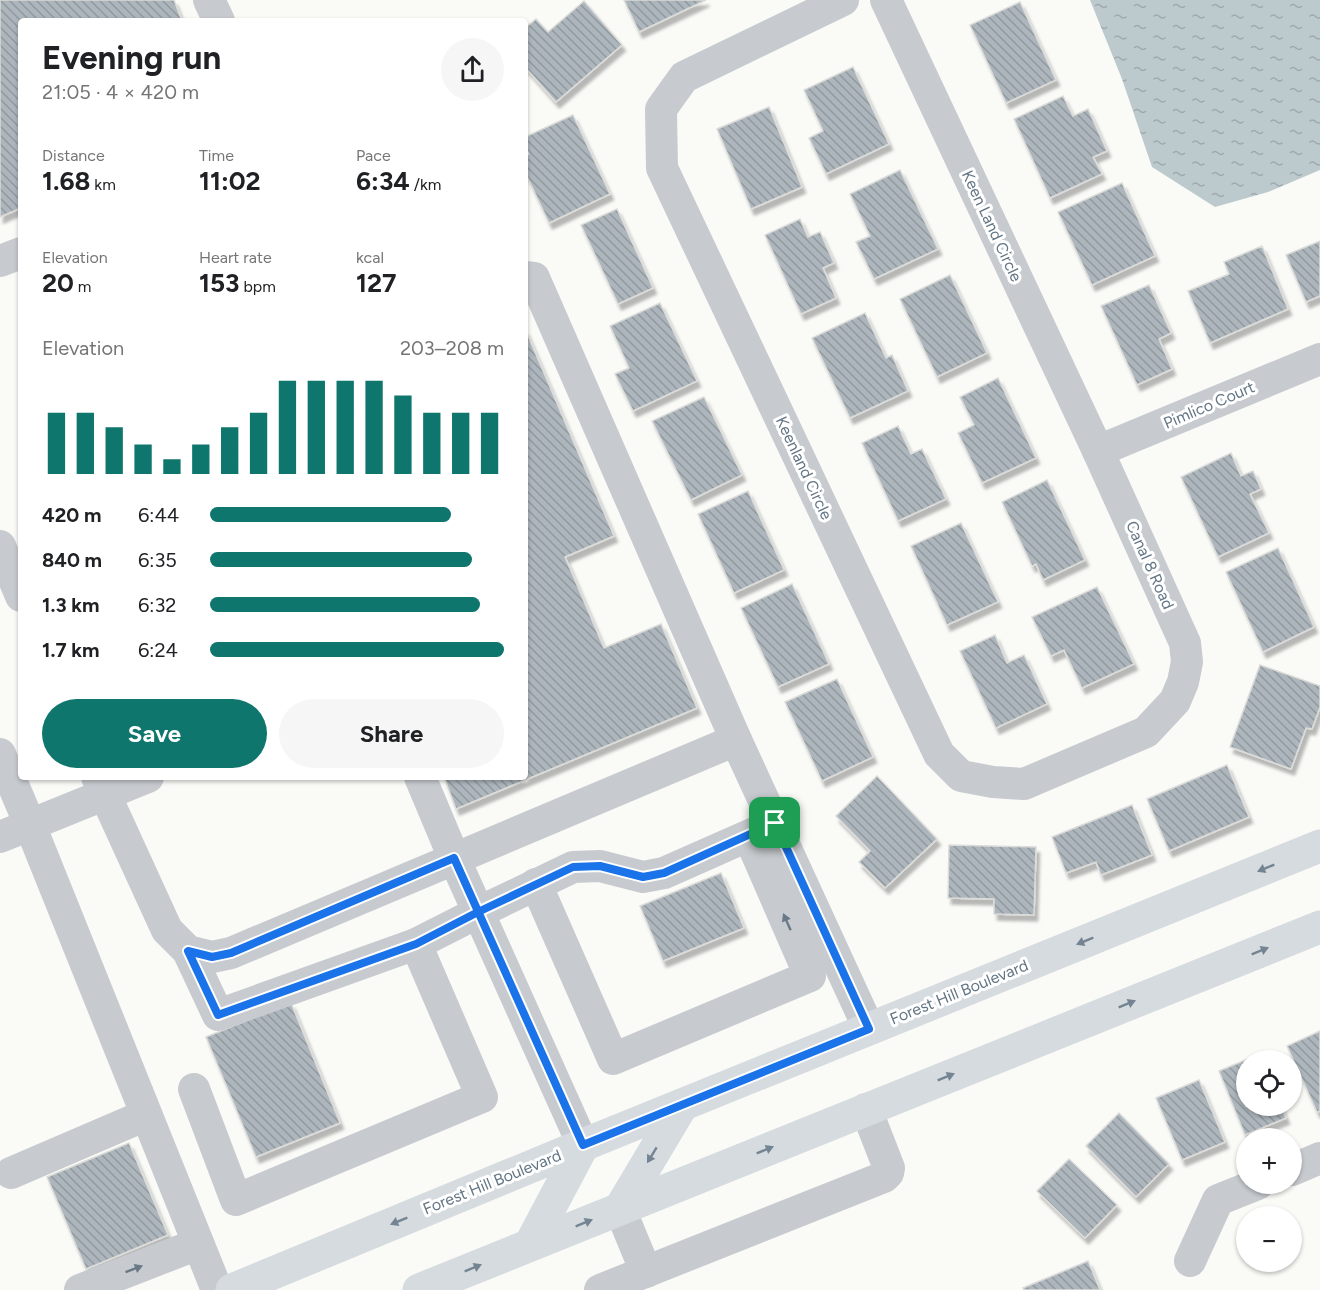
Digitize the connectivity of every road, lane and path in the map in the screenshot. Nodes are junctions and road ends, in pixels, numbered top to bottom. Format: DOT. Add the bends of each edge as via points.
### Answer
graph roads {
  1 [pos="209,0"];
  2 [pos="843,0"];
  3 [pos="886,0"];
  4 [pos="218,18"];
  5 [pos="18,254"];
  6 [pos="0,261"];
  7 [pos="528,277"];
  8 [pos="1317,368"];
  9 [pos="1098,451"];
  10 [pos="0,546"];
  11 [pos="18,589"];
  12 [pos="1183,682"];
  13 [pos="736,740"];
  14 [pos="0,754"];
  15 [pos="132,780"];
  16 [pos="421,780"];
  17 [pos="101,786"];
  18 [pos="30,825"];
  19 [pos="762,830"];
  20 [pos="0,837"];
  21 [pos="1320,846"];
  22 [pos="454,858"];
  23 [pos="536,884"];
  24 [pos="478,912"];
  25 [pos="1320,927"];
  26 [pos="416,944"];
  27 [pos="188,951"];
  28 [pos="869,1029"];
  29 [pos="194,1089"];
  30 [pos="682,1105"];
  31 [pos="866,1109"];
  32 [pos="146,1115"];
  33 [pos="583,1145"];
  34 [pos="1320,1158"];
  35 [pos="1302,1166"];
  36 [pos="11,1173"];
  37 [pos="1236,1193"];
  38 [pos="620,1209"];
  39 [pos="198,1244"];
  40 [pos="530,1245"];
  41 [pos="1190,1261"];
  42 [pos="646,1272"];
  43 [pos="80,1290"];
  44 [pos="216,1290"];
  45 [pos="232,1290"];
  46 [pos="419,1290"];
  47 [pos="600,1290"];
  1 -- 4 [label="street"];
  2 -- 12 [label="street, Keenland Circle" via="684,77 661,109 662,168 939,754 961,776 1024,784 1146,732 1175,700"];
  3 -- 9 [label="street, Keen Land Circle"];
  5 -- 6 [label="street"];
  7 -- 13 [label="street" via="534,278"];
  8 -- 9 [label="street, Pimlico Court"];
  9 -- 12 [label="street, Canal 8 Road" via="1185,642 1187,663"];
  10 -- 11 [label="street"];
  13 -- 19 [label="street"];
  13 -- 22 [label="street"];
  14 -- 18 [label="street"];
  15 -- 17 [label="street"];
  16 -- 22 [label="street"];
  17 -- 18 [label="street"];
  17 -- 27 [label="street" via="167,930"];
  18 -- 20 [label="street"];
  18 -- 32 [label="street"];
  19 -- 23 [label="street" via="664,873 643,877 600,866 573,867"];
  23 -- 19 [label="street, one-way" via="613,1059 810,976"];
  19 -- 28 [label="street"];
  21 -- 28 [label="main road, Forest Hill Boulevard, one-way"];
  22 -- 24 [label="street"];
  22 -- 27 [label="street" via="231,953 212,957"];
  23 -- 24 [label="street"];
  24 -- 26 [label="street"];
  24 -- 33 [label="street"];
  31 -- 25 [label="main road, one-way"];
  26 -- 27 [label="street" via="218,1015"];
  26 -- 29 [label="street" via="482,1097 236,1200"];
  28 -- 30 [label="main road, Forest Hill Boulevard"];
  30 -- 33 [label="main road, Forest Hill Boulevard"];
  30 -- 38 [label="main road, one-way"];
  38 -- 31 [label="main road, one-way"];
  31 -- 42 [label="street" via="889,1168 884,1177"];
  32 -- 36 [label="street"];
  32 -- 39 [label="street"];
  33 -- 40 [label="main road"];
  33 -- 45 [label="main road, Forest Hill Boulevard, one-way"];
  34 -- 35 [label="street"];
  37 -- 41 [label="street" via="1218,1200"];
  40 -- 38 [label="main road, one-way"];
  38 -- 42 [label="street"];
  43 -- 39 [label="street, one-way"];
  39 -- 44 [label="street"];
  46 -- 40 [label="main road, one-way"];
  42 -- 47 [label="street"];
}
